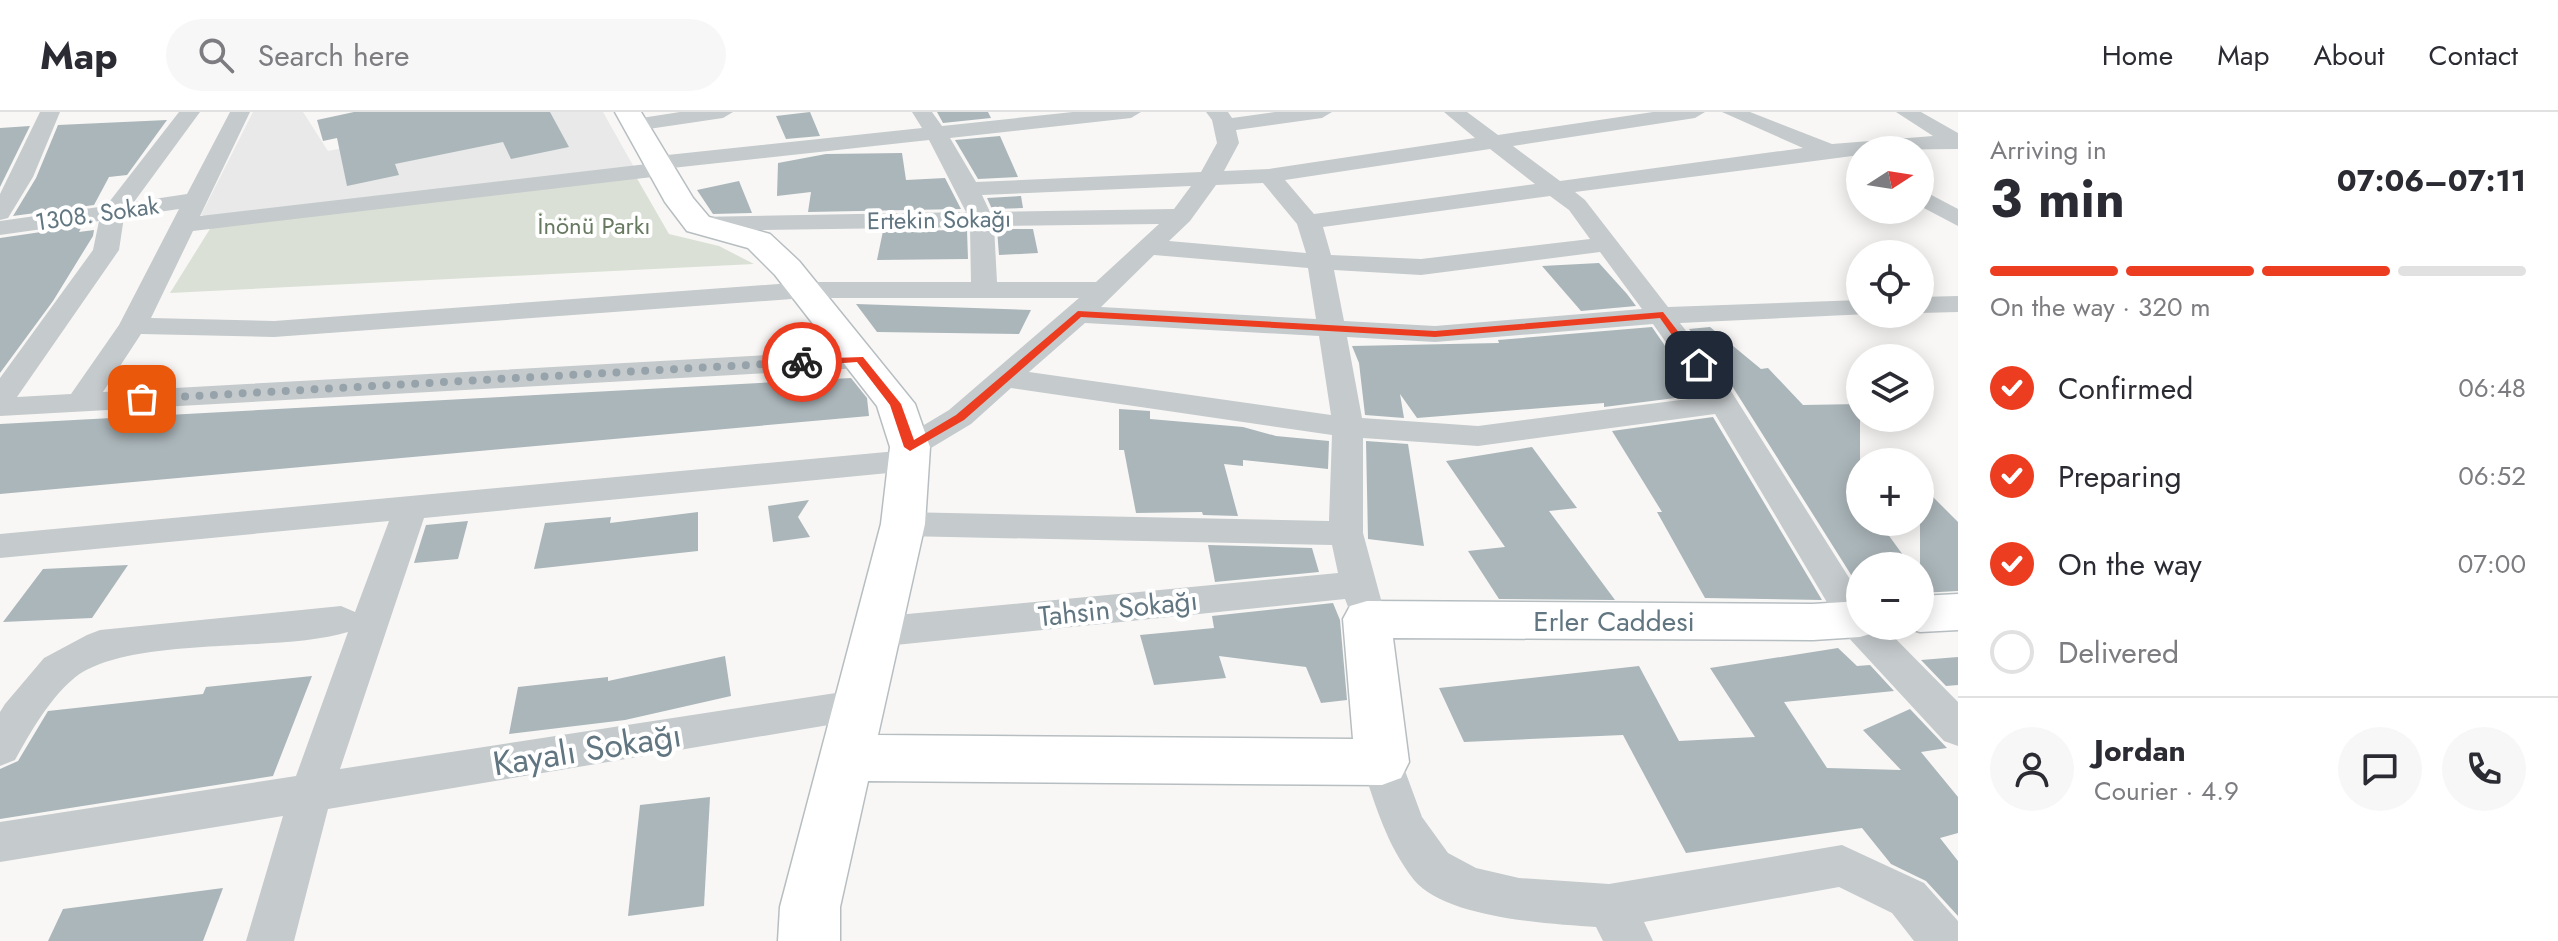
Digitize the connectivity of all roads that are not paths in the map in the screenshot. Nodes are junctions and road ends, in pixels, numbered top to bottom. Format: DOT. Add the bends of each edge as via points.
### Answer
graph roads {
  1 [pos="50,112"];
  2 [pos="190,112"];
  3 [pos="240,112"];
  4 [pos="723,112"];
  5 [pos="922,112"];
  6 [pos="1131,112"];
  7 [pos="1322,112"];
  8 [pos="1454,112"];
  9 [pos="1695,112"];
  10 [pos="1732,112"];
  11 [pos="1906,112"];
  12 [pos="632,119"];
  13 [pos="1220,119"];
  14 [pos="937,135"];
  15 [pos="1957,135"];
  16 [pos="1494,141"];
  17 [pos="1829,151"];
  18 [pos="1846,159"];
  19 [pos="659,166"];
  20 [pos="1269,176"];
  21 [pos="1207,181"];
  22 [pos="1555,187"];
  23 [pos="967,189"];
  24 [pos="195,200"];
  25 [pos="1934,204"];
  26 [pos="0,213"];
  27 [pos="113,213"];
  28 [pos="1181,216"];
  29 [pos="1958,219"];
  30 [pos="982,220"];
  31 [pos="1308,222"];
  32 [pos="698,224"];
  33 [pos="185,225"];
  34 [pos="0,228"];
  35 [pos="1607,244"];
  36 [pos="1145,247"];
  37 [pos="1321,264"];
  38 [pos="805,290"];
  39 [pos="984,290"];
  40 [pos="1101,290"];
  41 [pos="1958,304"];
  42 [pos="1934,305"];
  43 [pos="1846,308"];
  44 [pos="1078,314"];
  45 [pos="1663,315"];
  46 [pos="133,326"];
  47 [pos="1331,329"];
  48 [pos="860,359"];
  49 [pos="1005,378"];
  50 [pos="0,399"];
  51 [pos="80,403"];
  52 [pos="1722,404"];
  53 [pos="0,407"];
  54 [pos="1348,427"];
  55 [pos="910,454"];
  56 [pos="410,508"];
  57 [pos="903,524"];
  58 [pos="1346,533"];
  59 [pos="0,546"];
  60 [pos="1846,601"];
  61 [pos="1364,602"];
  62 [pos="1958,612"];
  63 [pos="1934,613"];
  64 [pos="341,620"];
  65 [pos="1846,622"];
  66 [pos="876,632"];
  67 [pos="1876,640"];
  68 [pos="862,705"];
  69 [pos="1958,729"];
  70 [pos="0,748"];
  71 [pos="846,758"];
  72 [pos="1382,762"];
  73 [pos="311,793"];
  74 [pos="0,842"];
  75 [pos="1619,924"];
  76 [pos="270,941"];
  77 [pos="809,941"];
  78 [pos="1944,941"];
  1 -- 26 [label="street"];
  2 -- 27 [label="street"];
  3 -- 24 [label="street"];
  4 -- 12 [label="street"];
  5 -- 14 [label="street"];
  6 -- 14 [label="street"];
  7 -- 13 [label="street"];
  8 -- 16 [label="street"];
  9 -- 16 [label="street"];
  10 -- 17 [label="street"];
  11 -- 15 [label="street"];
  12 -- 19 [label="street"];
  13 -- 21 [label="street" via="1228,143"];
  14 -- 19 [label="street"];
  14 -- 23 [label="street"];
  15 -- 17 [label="street"];
  16 -- 20 [label="street"];
  16 -- 22 [label="street"];
  17 -- 18 [label="street"];
  17 -- 22 [label="street"];
  19 -- 32 [label="street"];
  19 -- 33 [label="street"];
  20 -- 21 [label="street"];
  20 -- 31 [label="street"];
  21 -- 23 [label="street"];
  21 -- 28 [label="street"];
  22 -- 31 [label="street"];
  22 -- 35 [label="street" via="1577,205"];
  23 -- 30 [label="street"];
  24 -- 27 [label="street, 1308. Sokak"];
  24 -- 33 [label="street"];
  25 -- 29 [label="street"];
  27 -- 34 [label="street, 1308. Sokak"];
  27 -- 50 [label="street" via="106,250"];
  28 -- 30 [label="street, Ertekin Sokağı"];
  28 -- 36 [label="street"];
  30 -- 32 [label="street, Ertekin Sokağı"];
  30 -- 39 [label="street"];
  31 -- 37 [label="street"];
  32 -- 38 [label="street" via="759,241"];
  33 -- 46 [label="street"];
  35 -- 37 [label="street" via="1421,267"];
  35 -- 45 [label="street"];
  36 -- 37 [label="street"];
  36 -- 40 [label="street"];
  37 -- 47 [label="street"];
  38 -- 39 [label="street"];
  38 -- 46 [label="street" via="274,329"];
  38 -- 48 [label="street"];
  39 -- 40 [label="street"];
  40 -- 44 [label="street"];
  41 -- 42 [label="street"];
  43 -- 45 [label="street"];
  44 -- 47 [label="street"];
  44 -- 49 [label="street"];
  45 -- 47 [label="street" via="1435,334"];
  45 -- 52 [label="street"];
  46 -- 51 [label="street"];
  47 -- 54 [label="street"];
  48 -- 51 [label="street"];
  48 -- 55 [label="street" via="896,404"];
  49 -- 54 [label="street"];
  49 -- 55 [label="street"];
  51 -- 53 [label="street"];
  52 -- 54 [label="street" via="1478,436"];
  52 -- 60 [label="street"];
  54 -- 58 [label="street"];
  55 -- 56 [label="street"];
  55 -- 57 [label="street"];
  56 -- 59 [label="street"];
  56 -- 73 [label="street"];
  57 -- 58 [label="street"];
  57 -- 66 [label="street"];
  58 -- 61 [label="street"];
  61 -- 65 [label="street, Erler Caddesi"];
  61 -- 66 [label="street, Tahsin Sokağı"];
  61 -- 72 [label="street"];
  62 -- 63 [label="street"];
  64 -- 70 [label="street" via="100,645 58,669"];
  66 -- 68 [label="street"];
  67 -- 69 [label="street"];
  68 -- 71 [label="street"];
  68 -- 73 [label="street, Kayalı Sokağı"];
  71 -- 72 [label="street"];
  71 -- 77 [label="street" via="810,907"];
  72 -- 75 [label="street" via="1404,827 1432,868 1469,888"];
  73 -- 74 [label="street, Kayalı Sokağı"];
  73 -- 76 [label="street"];
  75 -- 78 [label="street" via="1842,866 1908,898"];
}
